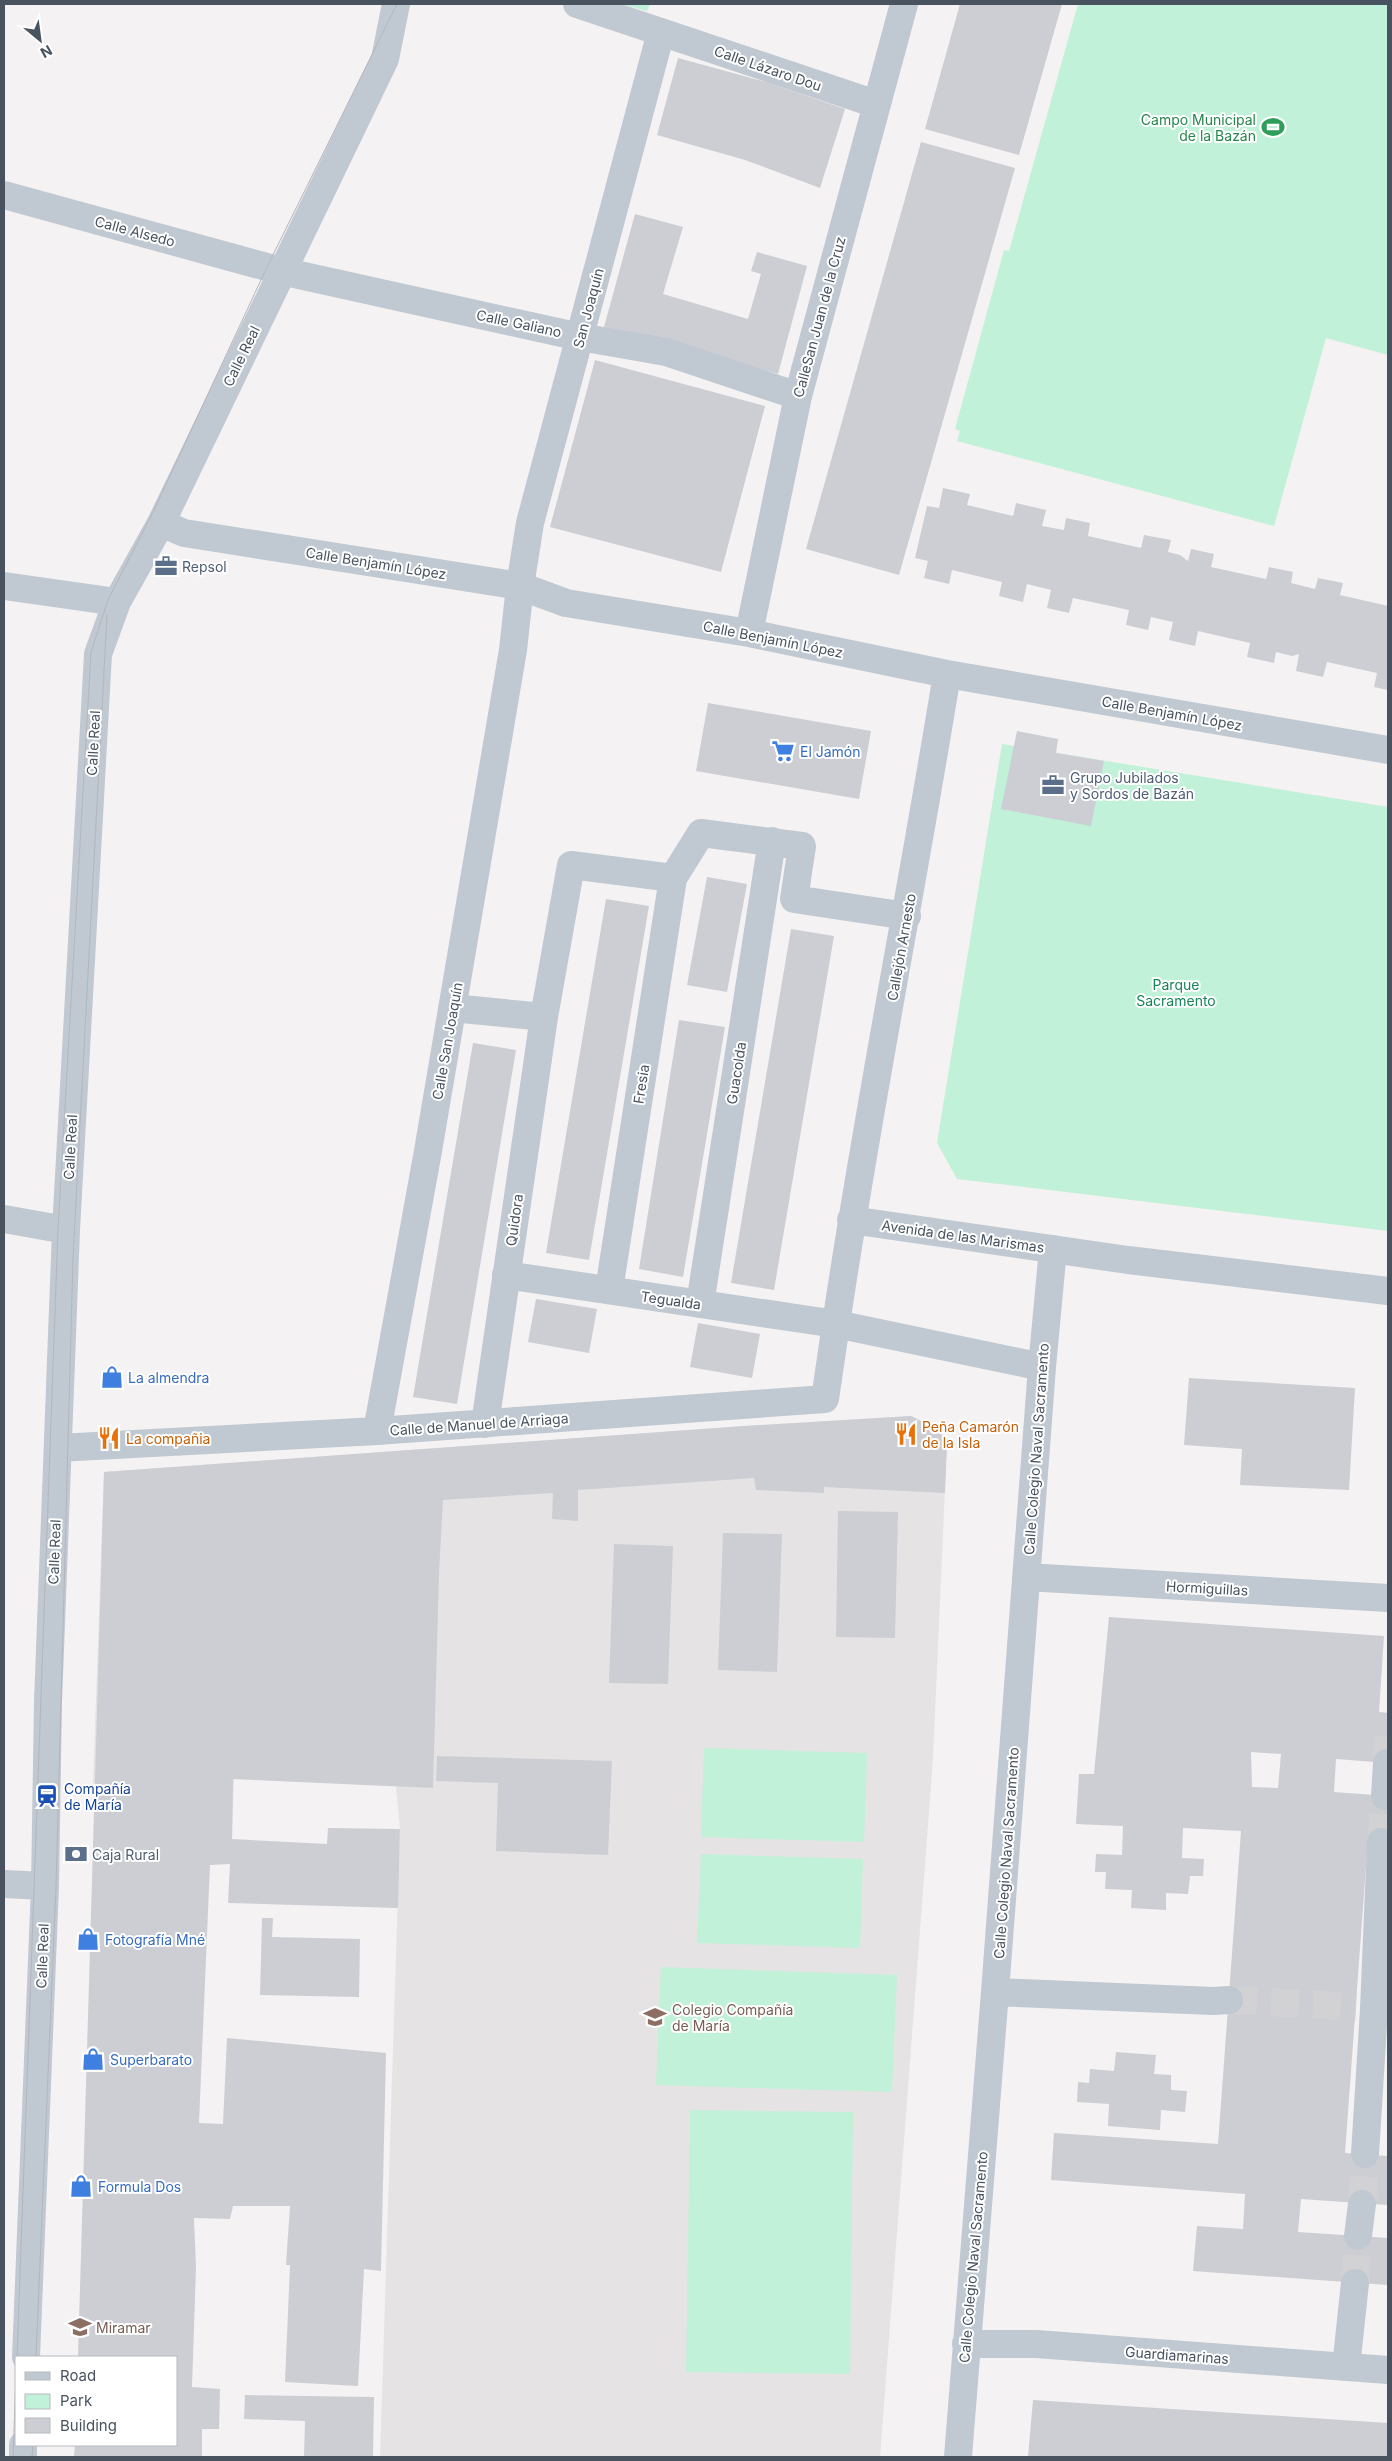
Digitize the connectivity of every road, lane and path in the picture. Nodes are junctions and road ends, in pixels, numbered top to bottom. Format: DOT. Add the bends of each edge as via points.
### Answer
graph roads {
  1 [pos="396,4"];
  2 [pos="577,4"];
  3 [pos="904,4"];
  4 [pos="661,32"];
  5 [pos="876,104"];
  6 [pos="4,195"];
  7 [pos="274,269"];
  8 [pos="580,337"];
  9 [pos="798,396"];
  10 [pos="161,523"];
  11 [pos="4,586"];
  12 [pos="520,586"];
  13 [pos="117,602"];
  14 [pos="749,633"];
  15 [pos="513,650"];
  16 [pos="947,674"];
  17 [pos="1388,750"];
  18 [pos="772,841"];
  19 [pos="673,878"];
  20 [pos="907,916"];
  21 [pos="452,1008"];
  22 [pos="544,1017"];
  23 [pos="4,1219"];
  24 [pos="851,1220"];
  25 [pos="66,1230"];
  26 [pos="1054,1249"];
  27 [pos="506,1275"];
  28 [pos="609,1290"];
  29 [pos="1388,1291"];
  30 [pos="700,1304"];
  31 [pos="836,1324"];
  32 [pos="1042,1367"];
  33 [pos="484,1424"];
  34 [pos="377,1431"];
  35 [pos="58,1448"];
  36 [pos="1026,1577"];
  37 [pos="1388,1598"];
  38 [pos="1387,1763"];
  39 [pos="1385,1796"];
  40 [pos="1382,1842"];
  41 [pos="4,1884"];
  42 [pos="44,1886"];
  43 [pos="995,1992"];
  44 [pos="1221,2001"];
  45 [pos="1373,2008"];
  46 [pos="1365,2154"];
  47 [pos="1362,2204"];
  48 [pos="1358,2236"];
  49 [pos="1355,2283"];
  50 [pos="966,2344"];
  51 [pos="26,2356"];
  52 [pos="1346,2367"];
  53 [pos="1388,2370"];
  54 [pos="958,2457"];
  1 -- 7 [label="street, Calle Real" via="384,59"];
  2 -- 4 [label="street, Calle Lázaro Dou"];
  3 -- 5 [label="street, CalleSan Juan de la Cruz"];
  4 -- 5 [label="street, Calle Lázaro Dou"];
  4 -- 8 [label="street, San Joaquín"];
  5 -- 9 [label="street, CalleSan Juan de la Cruz"];
  6 -- 7 [label="street, Calle Alsedo"];
  7 -- 8 [label="street, Calle Galiano"];
  7 -- 10 [label="street, Calle Real"];
  8 -- 9 [label="street, Calle Galiano" via="666,352"];
  8 -- 12 [label="street, San Joaquín" via="530,523"];
  9 -- 14 [label="street, CalleSan Juan de la Cruz"];
  10 -- 12 [label="street, Calle Benjamín López" via="184,533"];
  10 -- 13 [label="street, Calle Real"];
  11 -- 13 [label="street"];
  12 -- 14 [label="street, Calle Benjamín López" via="566,603"];
  12 -- 15 [label="street, San Joaquín"];
  13 -- 25 [label="street, Calle Real" via="98,654"];
  14 -- 16 [label="street, Calle Benjamín López"];
  15 -- 21 [label="street, Calle San Joaquín"];
  16 -- 17 [label="street, Calle Benjamín López"];
  16 -- 20 [label="street, Callejón Arnesto"];
  18 -- 19 [label="street" via="701,832"];
  18 -- 20 [label="street" via="802,846 794,899"];
  18 -- 30 [label="street, Guacolda"];
  19 -- 22 [label="street, Quidora" via="571,865"];
  19 -- 28 [label="street, Fresia"];
  20 -- 24 [label="street, Callejón Arnesto"];
  21 -- 22 [label="street"];
  21 -- 34 [label="street, Calle San Joaquín"];
  22 -- 27 [label="street, Quidora"];
  23 -- 25 [label="street"];
  24 -- 26 [label="street, Avenida de las Marismas"];
  24 -- 31 [label="street"];
  25 -- 35 [label="street, Calle Real"];
  26 -- 29 [label="street, Avenida de las Marismas"];
  26 -- 32 [label="street, Calle Colegio Naval Sacramento"];
  27 -- 28 [label="street, Tegualda"];
  27 -- 33 [label="street, Quidora"];
  28 -- 30 [label="street, Tegualda"];
  30 -- 31 [label="street, Tegualda"];
  31 -- 32 [label="street"];
  31 -- 33 [label="street, Calle de Manuel de Arriaga" via="825,1399"];
  32 -- 36 [label="street, Calle Colegio Naval Sacramento"];
  33 -- 34 [label="street, Calle de Manuel de Arriaga"];
  34 -- 35 [label="street, Calle de Manuel de Arriaga"];
  35 -- 42 [label="street, Calle Real"];
  36 -- 37 [label="street, Hormiguillas"];
  36 -- 43 [label="street, Calle Colegio Naval Sacramento"];
  38 -- 39 [label="street"];
  40 -- 45 [label="street"];
  41 -- 42 [label="street"];
  42 -- 51 [label="street, Calle Real"];
  43 -- 44 [label="street"];
  43 -- 50 [label="street, Calle Colegio Naval Sacramento"];
  45 -- 46 [label="street"];
  47 -- 48 [label="street"];
  49 -- 52 [label="street"];
  50 -- 52 [label="street, Guardiamarinas" via="1036,2344"];
  50 -- 54 [label="street, Calle Colegio Naval Sacramento"];
  52 -- 53 [label="street, Guardiamarinas"];
}
